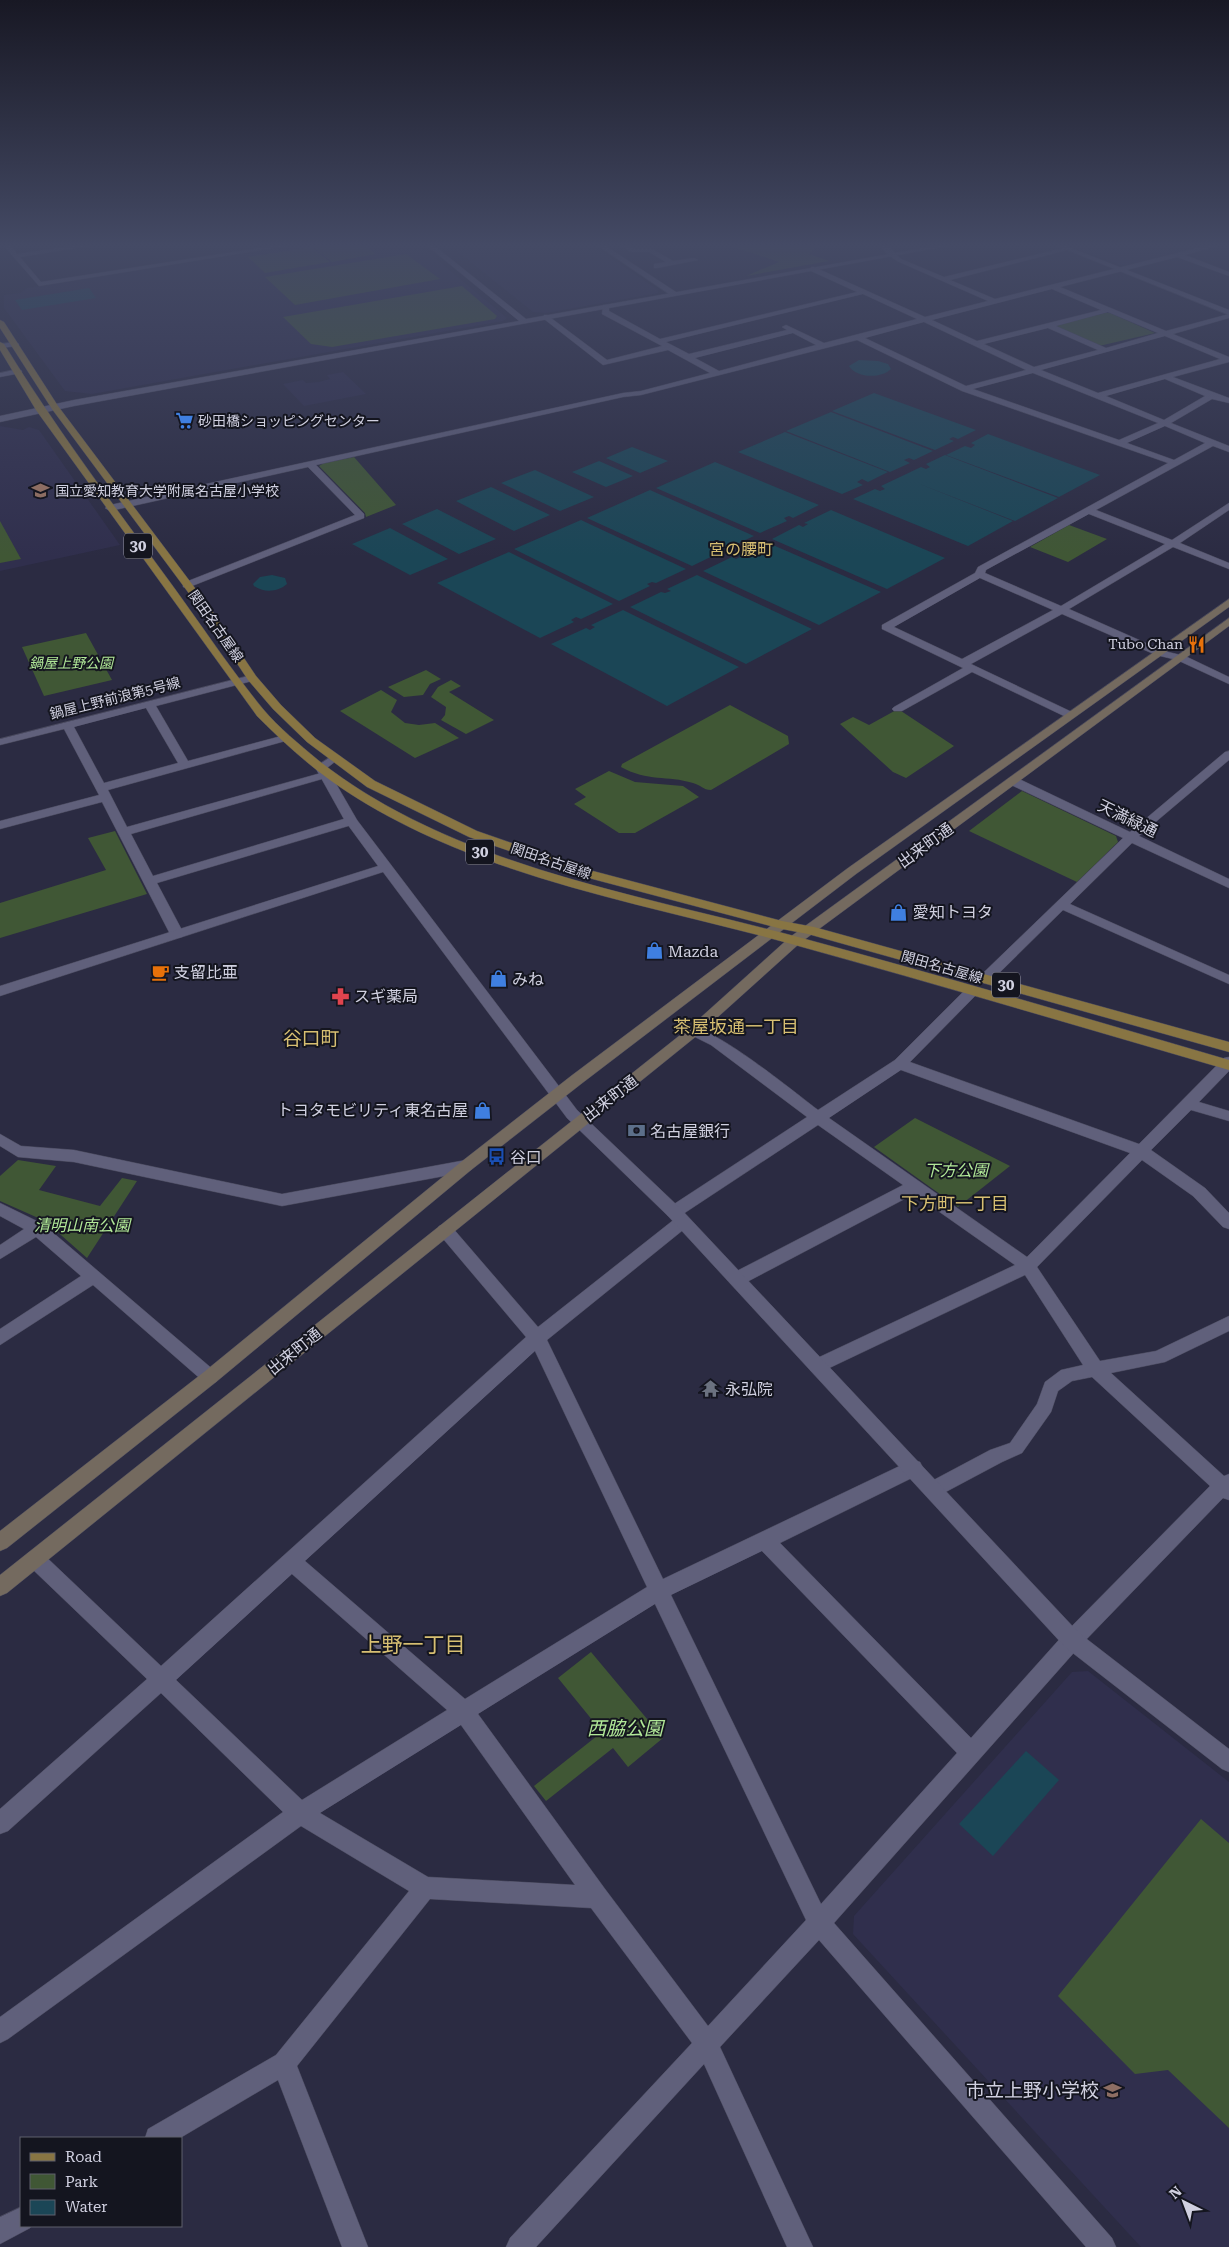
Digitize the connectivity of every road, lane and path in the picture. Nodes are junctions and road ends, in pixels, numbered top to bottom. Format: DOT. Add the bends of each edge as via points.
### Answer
graph roads {
  1 [pos="2,348"];
  2 [pos="17,348"];
  3 [pos="377,348"];
  4 [pos="587,348"];
  5 [pos="667,348"];
  6 [pos="671,348"];
  7 [pos="724,348"];
  8 [pos="816,348"];
  9 [pos="880,348"];
  10 [pos="984,348"];
  11 [pos="1099,348"];
  12 [pos="1112,348"];
  13 [pos="1200,348"];
  14 [pos="1104,350"];
  15 [pos="687,357"];
  16 [pos="1228,360"];
  17 [pos="1033,370"];
  18 [pos="18,372"];
  19 [pos="719,374"];
  20 [pos="0,375"];
  21 [pos="1166,377"];
  22 [pos="965,389"];
  23 [pos="1098,396"];
  24 [pos="1211,396"];
  25 [pos="1229,401"];
  26 [pos="54,406"];
  27 [pos="40,409"];
  28 [pos="0,414"];
  29 [pos="0,419"];
  30 [pos="1163,424"];
  31 [pos="1121,443"];
  32 [pos="1211,443"];
  33 [pos="1229,449"];
  34 [pos="1175,462"];
  35 [pos="310,464"];
  36 [pos="128,504"];
  37 [pos="1229,506"];
  38 [pos="110,508"];
  39 [pos="1088,510"];
  40 [pos="1174,544"];
  41 [pos="1229,566"];
  42 [pos="980,574"];
  43 [pos="187,585"];
  44 [pos="1229,602"];
  45 [pos="1063,610"];
  46 [pos="1229,622"];
  47 [pos="1160,653"];
  48 [pos="1181,658"];
  49 [pos="968,665"];
  50 [pos="252,678"];
  51 [pos="1229,681"];
  52 [pos="237,682"];
  53 [pos="150,704"];
  54 [pos="898,709"];
  55 [pos="1070,715"];
  56 [pos="68,725"];
  57 [pos="285,738"];
  58 [pos="0,742"];
  59 [pos="1229,754"];
  60 [pos="335,757"];
  61 [pos="184,765"];
  62 [pos="323,771"];
  63 [pos="1013,781"];
  64 [pos="102,792"];
  65 [pos="351,821"];
  66 [pos="0,825"];
  67 [pos="123,832"];
  68 [pos="1131,837"];
  69 [pos="384,868"];
  70 [pos="150,881"];
  71 [pos="1229,884"];
  72 [pos="1062,905"];
  73 [pos="782,925"];
  74 [pos="809,930"];
  75 [pos="177,934"];
  76 [pos="770,934"];
  77 [pos="795,940"];
  78 [pos="985,979"];
  79 [pos="1229,980"];
  80 [pos="0,990"];
  81 [pos="971,992"];
  82 [pos="694,1031"];
  83 [pos="1229,1047"];
  84 [pos="900,1064"];
  85 [pos="1228,1064"];
  86 [pos="558,1094"];
  87 [pos="1188,1104"];
  88 [pos="1229,1116"];
  89 [pos="817,1117"];
  90 [pos="580,1122"];
  91 [pos="0,1139"];
  92 [pos="1141,1151"];
  93 [pos="466,1166"];
  94 [pos="915,1186"];
  95 [pos="0,1209"];
  96 [pos="678,1217"];
  97 [pos="1229,1223"];
  98 [pos="37,1228"];
  99 [pos="445,1230"];
  100 [pos="0,1253"];
  101 [pos="1028,1266"];
  102 [pos="94,1276"];
  103 [pos="738,1279"];
  104 [pos="1229,1324"];
  105 [pos="0,1338"];
  106 [pos="537,1338"];
  107 [pos="817,1366"];
  108 [pos="1096,1370"];
  109 [pos="210,1377"];
  110 [pos="914,1468"];
  111 [pos="1227,1486"];
  112 [pos="934,1489"];
  113 [pos="766,1541"];
  114 [pos="0,1542"];
  115 [pos="35,1559"];
  116 [pos="291,1561"];
  117 [pos="0,1587"];
  118 [pos="660,1590"];
  119 [pos="1072,1640"];
  120 [pos="162,1679"];
  121 [pos="463,1711"];
  122 [pos="971,1753"];
  123 [pos="1229,1762"];
  124 [pos="300,1813"];
  125 [pos="0,1823"];
  126 [pos="425,1888"];
  127 [pos="597,1897"];
  128 [pos="819,1923"];
  129 [pos="0,2031"];
  130 [pos="707,2044"];
  131 [pos="284,2063"];
  132 [pos="159,2137"];
  133 [pos="20,2220"];
  134 [pos="0,2231"];
  135 [pos="355,2247"];
  136 [pos="519,2247"];
  137 [pos="800,2247"];
  138 [pos="1103,2247"];
  1 -- 18 [label="main road, 関田名古屋線 / 30"];
  2 -- 26 [label="main road, 関田名古屋線 / 30"];
  3 -- 26 [label="street"];
  4 -- 5 [label="street" via="606,363"];
  6 -- 15 [label="street"];
  7 -- 15 [label="street"];
  8 -- 19 [label="street"];
  9 -- 22 [label="street"];
  10 -- 17 [label="street"];
  11 -- 14 [label="street"];
  12 -- 14 [label="street"];
  13 -- 16 [label="street"];
  14 -- 17 [label="street"];
  15 -- 19 [label="street"];
  16 -- 21 [label="street"];
  17 -- 22 [label="street"];
  17 -- 23 [label="street"];
  18 -- 20 [label="street"];
  18 -- 27 [label="main road, 関田名古屋線 / 30"];
  19 -- 35 [label="street"];
  21 -- 23 [label="street"];
  21 -- 24 [label="street"];
  22 -- 31 [label="street"];
  23 -- 30 [label="street"];
  24 -- 25 [label="street"];
  24 -- 30 [label="street"];
  26 -- 27 [label="street"];
  26 -- 36 [label="main road, 関田名古屋線 / 30"];
  27 -- 28 [label="street"];
  27 -- 29 [label="street"];
  27 -- 38 [label="main road, 関田名古屋線 / 30"];
  30 -- 31 [label="street"];
  30 -- 32 [label="street"];
  31 -- 34 [label="street"];
  32 -- 33 [label="street"];
  32 -- 34 [label="street"];
  34 -- 39 [label="street"];
  35 -- 36 [label="street"];
  35 -- 43 [label="street" via="360,516"];
  36 -- 38 [label="street"];
  36 -- 43 [label="main road, 関田名古屋線 / 30"];
  37 -- 40 [label="street"];
  38 -- 52 [label="main road, 関田名古屋線 / 30"];
  39 -- 40 [label="street"];
  39 -- 42 [label="street" via="981,569"];
  40 -- 41 [label="street"];
  40 -- 45 [label="street"];
  42 -- 45 [label="street"];
  42 -- 49 [label="street" via="886,627"];
  43 -- 50 [label="main road, 関田名古屋線 / 30"];
  44 -- 47 [label="main road, 出来町通"];
  45 -- 47 [label="street"];
  45 -- 49 [label="street"];
  46 -- 48 [label="main road, 出来町通"];
  47 -- 48 [label="street"];
  47 -- 55 [label="main road, 出来町通"];
  48 -- 51 [label="street"];
  48 -- 63 [label="main road, 出来町通"];
  49 -- 54 [label="street"];
  49 -- 55 [label="street"];
  50 -- 52 [label="street, 鍋屋上野前浪第5号線"];
  50 -- 60 [label="main road, 関田名古屋線 / 30" via="311,740"];
  52 -- 53 [label="street, 鍋屋上野前浪第5号線"];
  52 -- 57 [label="main road, 関田名古屋線 / 30" via="260,714"];
  53 -- 56 [label="street, 鍋屋上野前浪第5号線"];
  53 -- 61 [label="street"];
  55 -- 73 [label="main road, 出来町通"];
  56 -- 58 [label="street, 鍋屋上野前浪第5号線"];
  56 -- 64 [label="street"];
  57 -- 61 [label="street"];
  57 -- 62 [label="main road, 関田名古屋線 / 30"];
  59 -- 68 [label="street"];
  60 -- 62 [label="street"];
  60 -- 73 [label="main road, 関田名古屋線 / 30" via="371,784 473,834 589,874"];
  61 -- 64 [label="street"];
  62 -- 65 [label="street"];
  62 -- 67 [label="street"];
  62 -- 76 [label="main road, 関田名古屋線 / 30" via="394,813 451,840 528,870"];
  63 -- 68 [label="street, 天満緑通"];
  63 -- 74 [label="main road, 出来町通"];
  64 -- 66 [label="street"];
  64 -- 67 [label="street"];
  65 -- 69 [label="street"];
  65 -- 70 [label="street"];
  67 -- 70 [label="street"];
  68 -- 71 [label="street, 天満緑通"];
  68 -- 72 [label="street"];
  69 -- 75 [label="street"];
  69 -- 86 [label="street"];
  70 -- 75 [label="street"];
  72 -- 78 [label="street"];
  72 -- 79 [label="street"];
  73 -- 74 [label="main road, 関田名古屋線 / 30"];
  73 -- 76 [label="main road, 出来町通"];
  74 -- 77 [label="main road, 出来町通"];
  74 -- 78 [label="main road, 関田名古屋線 / 30"];
  75 -- 80 [label="street"];
  76 -- 77 [label="main road, 関田名古屋線 / 30"];
  76 -- 86 [label="main road, 出来町通"];
  77 -- 81 [label="main road, 関田名古屋線 / 30"];
  77 -- 82 [label="main road, 出来町通"];
  78 -- 83 [label="main road, 関田名古屋線 / 30"];
  81 -- 84 [label="street"];
  81 -- 85 [label="main road, 関田名古屋線 / 30"];
  82 -- 89 [label="street" via="716,1042"];
  82 -- 90 [label="main road, 出来町通"];
  84 -- 89 [label="street"];
  84 -- 92 [label="street"];
  85 -- 87 [label="street"];
  86 -- 90 [label="street"];
  86 -- 93 [label="main road, 出来町通"];
  87 -- 88 [label="street"];
  87 -- 92 [label="street"];
  89 -- 94 [label="street"];
  89 -- 96 [label="street"];
  90 -- 96 [label="street"];
  90 -- 99 [label="main road, 出来町通"];
  91 -- 93 [label="street" via="18,1151 74,1156 282,1200"];
  92 -- 97 [label="street" via="1199,1192"];
  92 -- 101 [label="street"];
  93 -- 109 [label="main road, 出来町通"];
  94 -- 101 [label="street"];
  94 -- 103 [label="street"];
  95 -- 98 [label="street"];
  96 -- 103 [label="street"];
  96 -- 106 [label="street"];
  98 -- 100 [label="street"];
  98 -- 102 [label="street"];
  99 -- 106 [label="street"];
  99 -- 115 [label="main road, 出来町通"];
  101 -- 107 [label="street"];
  101 -- 108 [label="street"];
  102 -- 105 [label="street"];
  102 -- 109 [label="street"];
  103 -- 107 [label="street"];
  104 -- 108 [label="street" via="1159,1357"];
  106 -- 116 [label="street"];
  106 -- 118 [label="street"];
  107 -- 110 [label="street"];
  108 -- 111 [label="street"];
  108 -- 112 [label="street" via="1067,1376 1051,1387 1045,1407 1016,1448"];
  109 -- 114 [label="main road, 出来町通"];
  110 -- 112 [label="street"];
  110 -- 113 [label="street"];
  111 -- 119 [label="street"];
  112 -- 119 [label="street"];
  113 -- 118 [label="street"];
  113 -- 122 [label="street"];
  115 -- 117 [label="main road, 出来町通"];
  115 -- 120 [label="street"];
  116 -- 120 [label="street"];
  116 -- 121 [label="street"];
  118 -- 121 [label="street"];
  118 -- 128 [label="street"];
  119 -- 122 [label="street"];
  119 -- 123 [label="street"];
  120 -- 124 [label="street"];
  120 -- 125 [label="street"];
  121 -- 124 [label="street"];
  121 -- 127 [label="street"];
  122 -- 128 [label="street"];
  124 -- 126 [label="street"];
  124 -- 129 [label="street"];
  126 -- 127 [label="street"];
  126 -- 131 [label="street"];
  127 -- 130 [label="street"];
  128 -- 130 [label="street"];
  128 -- 138 [label="street"];
  130 -- 136 [label="street"];
  130 -- 137 [label="street"];
  131 -- 132 [label="street"];
  131 -- 135 [label="street"];
  133 -- 134 [label="street"];
}
